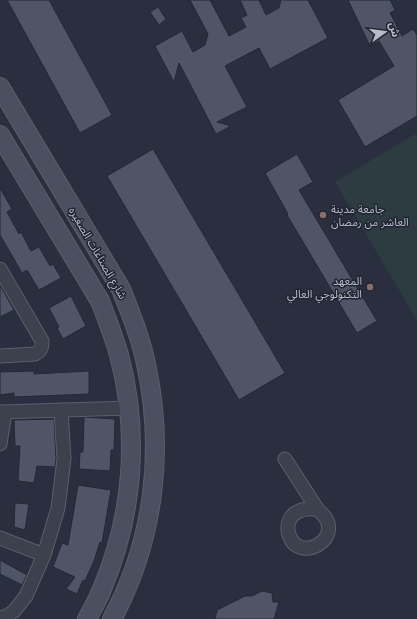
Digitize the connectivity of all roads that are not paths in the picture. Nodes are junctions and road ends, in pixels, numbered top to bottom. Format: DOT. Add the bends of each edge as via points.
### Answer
graph roads {
  1 [pos="0,87"];
  2 [pos="0,135"];
  3 [pos="73,209"];
  4 [pos="53,224"];
  5 [pos="0,269"];
  6 [pos="0,356"];
  7 [pos="129,408"];
  8 [pos="61,410"];
  9 [pos="2,412"];
  10 [pos="0,444"];
  11 [pos="285,458"];
  12 [pos="318,510"];
  13 [pos="0,538"];
  14 [pos="44,555"];
  15 [pos="0,618"];
  16 [pos="87,619"];
  17 [pos="112,619"];
  1 -- 3 [label="street, شارع الصناعات الصغيره"];
  2 -- 4 [label="street, شارع الصناعات الصغيره"];
  3 -- 4 [label="street"];
  3 -- 17 [label="street, شارع الصناعات الصغيره" via="121,290 136,326 153,402 156,446 153,494 142,547 124,597"];
  4 -- 7 [label="street, شارع الصناعات الصغيره" via="100,301 119,355"];
  5 -- 6 [label="street" via="42,341 42,346 35,354"];
  7 -- 8 [label="street"];
  7 -- 16 [label="street, شارع الصناعات الصغيره" via="129,492 119,542 102,590"];
  8 -- 9 [label="street"];
  8 -- 14 [label="street" via="64,459 58,508"];
  9 -- 10 [label="street"];
  11 -- 12 [label="street"];
  13 -- 14 [label="street"];
  14 -- 15 [label="street" via="26,596 7,616"];
}
